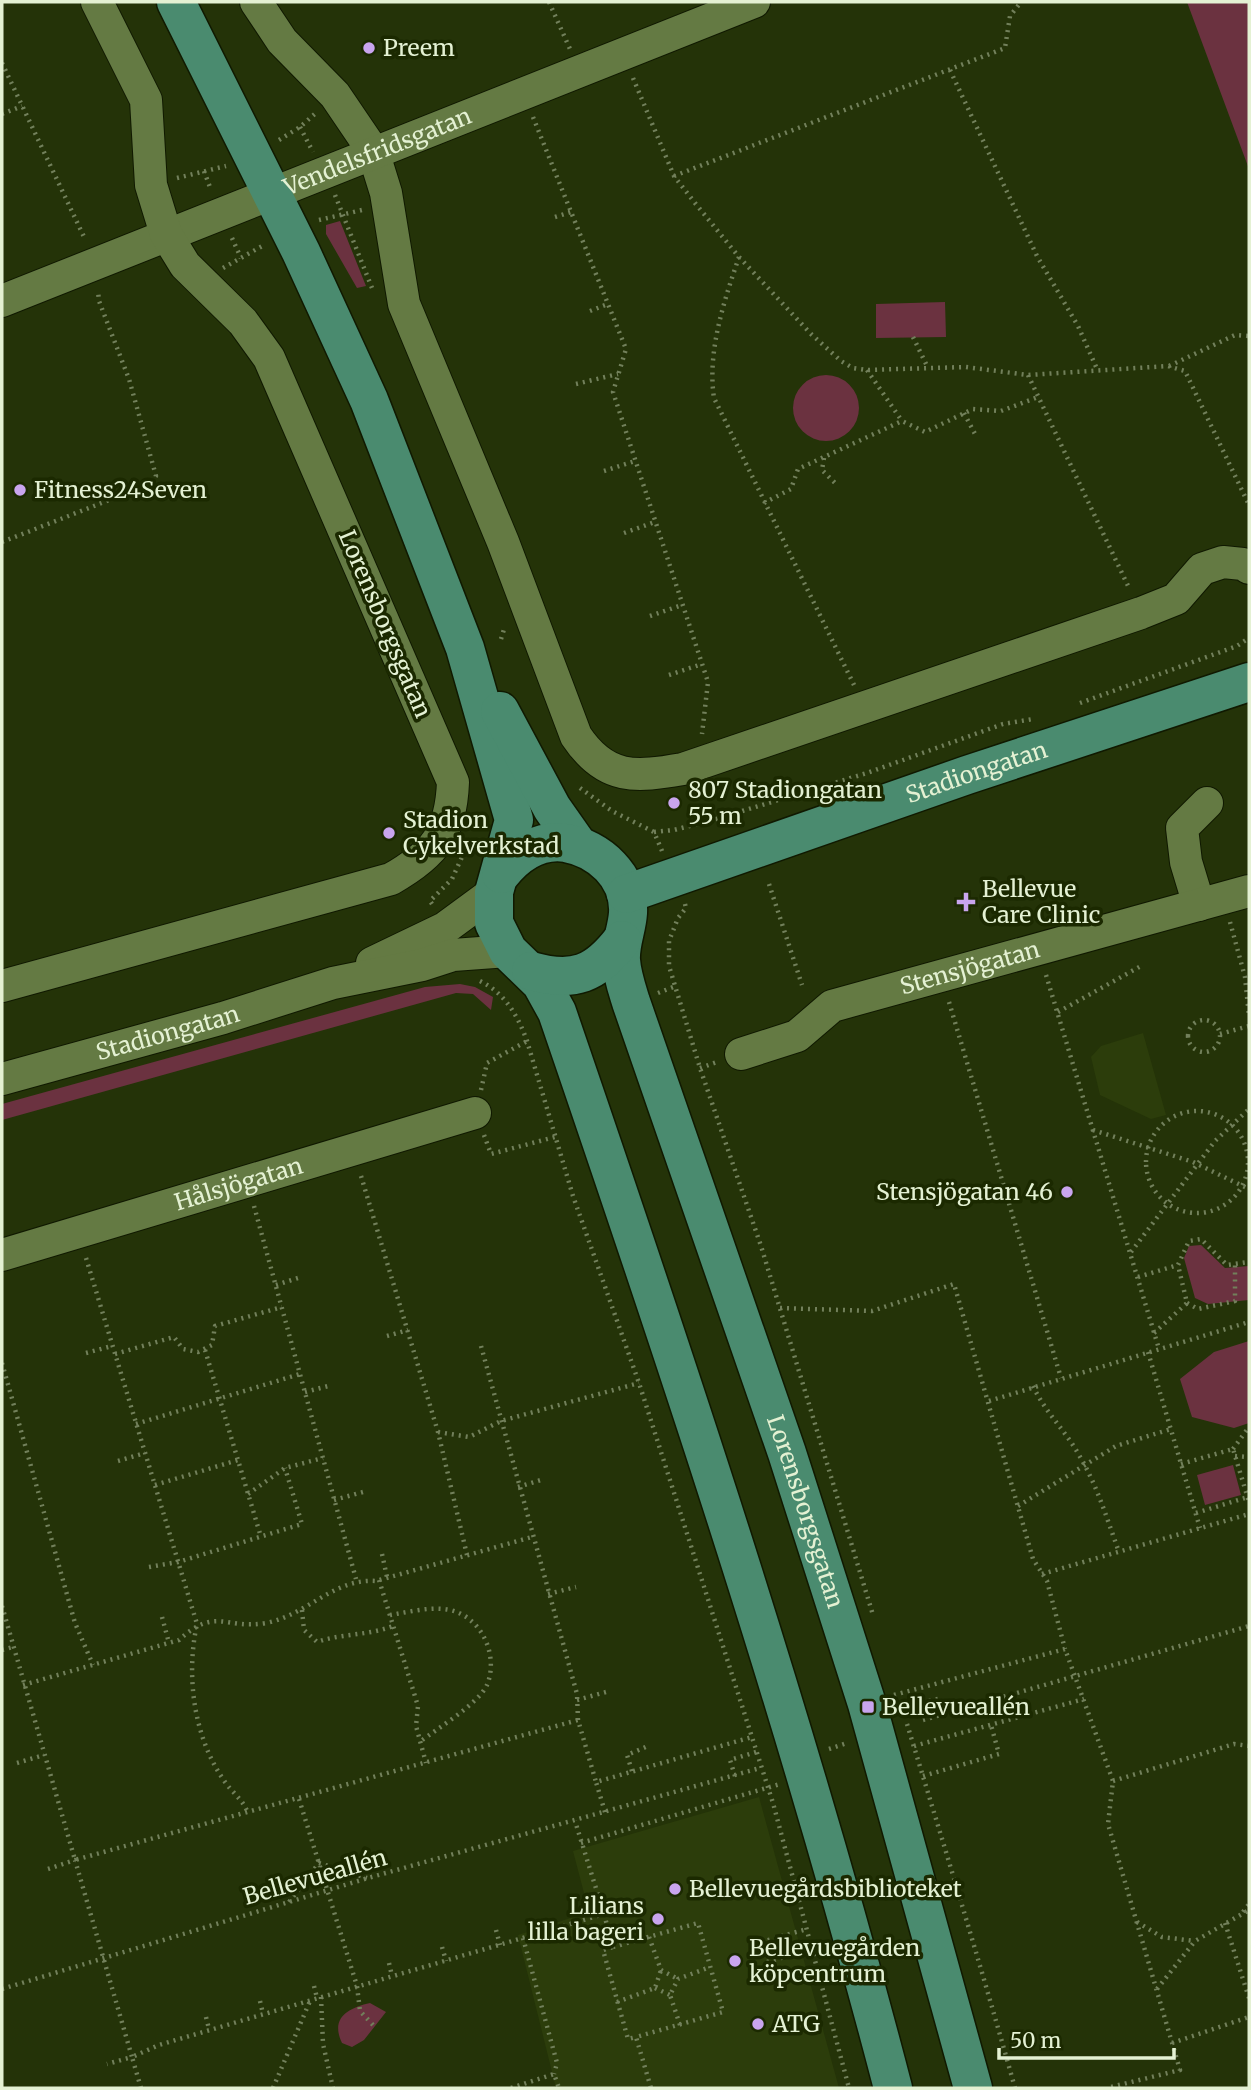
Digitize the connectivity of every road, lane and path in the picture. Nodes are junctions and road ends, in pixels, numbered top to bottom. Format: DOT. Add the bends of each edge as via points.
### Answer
graph roads {
  1 [pos="97,2"];
  2 [pos="176,2"];
  3 [pos="256,2"];
  4 [pos="549,2"];
  5 [pos="754,2"];
  6 [pos="1021,2"];
  7 [pos="623,54"];
  8 [pos="2,63"];
  9 [pos="950,70"];
  10 [pos="580,72"];
  11 [pos="523,93"];
  12 [pos="325,104"];
  13 [pos="22,106"];
  14 [pos="2,114"];
  15 [pos="300,127"];
  16 [pos="273,144"];
  17 [pos="373,151"];
  18 [pos="315,155"];
  19 [pos="230,165"];
  20 [pos="204,171"];
  21 [pos="674,176"];
  22 [pos="166,181"];
  23 [pos="331,188"];
  24 [pos="271,192"];
  25 [pos="214,196"];
  26 [pos="372,207"];
  27 [pos="571,212"];
  28 [pos="343,214"];
  29 [pos="555,217"];
  30 [pos="314,221"];
  31 [pos="228,228"];
  32 [pos="166,234"];
  33 [pos="271,242"];
  34 [pos="739,257"];
  35 [pos="241,258"];
  36 [pos="96,262"];
  37 [pos="212,274"];
  38 [pos="374,294"];
  39 [pos="2,301"];
  40 [pos="608,304"];
  41 [pos="590,311"];
  42 [pos="1248,336"];
  43 [pos="913,337"];
  44 [pos="1168,366"];
  45 [pos="928,368"];
  46 [pos="1097,369"];
  47 [pos="866,370"];
  48 [pos="618,374"];
  49 [pos="1028,375"];
  50 [pos="576,384"];
  51 [pos="1038,397"];
  52 [pos="964,413"];
  53 [pos="902,421"];
  54 [pos="975,434"];
  55 [pos="824,457"];
  56 [pos="635,461"];
  57 [pos="604,471"];
  58 [pos="838,486"];
  59 [pos="764,503"];
  60 [pos="1249,505"];
  61 [pos="655,522"];
  62 [pos="624,533"];
  63 [pos="2,542"];
  64 [pos="1249,568"];
  65 [pos="682,605"];
  66 [pos="1141,613"];
  67 [pos="650,616"];
  68 [pos="1249,638"];
  69 [pos="465,648"];
  70 [pos="702,664"];
  71 [pos="669,675"];
  72 [pos="1249,682"];
  73 [pos="1075,705"];
  74 [pos="863,707"];
  75 [pos="1036,719"];
  76 [pos="699,764"];
  77 [pos="580,788"];
  78 [pos="1207,803"];
  79 [pos="654,832"];
  80 [pos="470,835"];
  81 [pos="578,845"];
  82 [pos="673,878"];
  83 [pos="498,883"];
  84 [pos="769,884"];
  85 [pos="626,894"];
  86 [pos="1224,898"];
  87 [pos="430,901"];
  88 [pos="622,940"];
  89 [pos="520,961"];
  90 [pos="1141,966"];
  91 [pos="1046,975"];
  92 [pos="475,979"];
  93 [pos="332,983"];
  94 [pos="802,985"];
  95 [pos="2,986"];
  96 [pos="949,1002"];
  97 [pos="1058,1012"];
  98 [pos="1249,1016"];
  99 [pos="1249,1026"];
  100 [pos="1220,1034"];
  101 [pos="527,1041"];
  102 [pos="741,1054"];
  103 [pos="487,1063"];
  104 [pos="2,1079"];
  105 [pos="1249,1109"];
  106 [pos="475,1113"];
  107 [pos="1233,1124"];
  108 [pos="1093,1130"];
  109 [pos="555,1137"];
  110 [pos="1147,1147"];
  111 [pos="1198,1165"];
  112 [pos="362,1176"];
  113 [pos="246,1182"];
  114 [pos="1243,1186"];
  115 [pos="1249,1189"];
  116 [pos="1168,1204"];
  117 [pos="1130,1252"];
  118 [pos="2,1255"];
  119 [pos="86,1257"];
  120 [pos="1249,1262"];
  121 [pos="1178,1265"];
  122 [pos="1235,1265"];
  123 [pos="301,1276"];
  124 [pos="1138,1277"];
  125 [pos="275,1285"];
  126 [pos="1187,1303"];
  127 [pos="282,1307"];
  128 [pos="780,1308"];
  129 [pos="1249,1322"];
  130 [pos="408,1330"];
  131 [pos="1154,1333"];
  132 [pos="387,1336"];
  133 [pos="113,1346"];
  134 [pos="481,1346"];
  135 [pos="1159,1349"];
  136 [pos="205,1350"];
  137 [pos="1148,1352"];
  138 [pos="86,1353"];
  139 [pos="115,1354"];
  140 [pos="2,1363"];
  141 [pos="300,1374"];
  142 [pos="1061,1378"];
  143 [pos="639,1383"];
  144 [pos="332,1385"];
  145 [pos="1033,1387"];
  146 [pos="305,1392"];
  147 [pos="219,1398"];
  148 [pos="989,1401"];
  149 [pos="501,1421"];
  150 [pos="136,1424"];
  151 [pos="1249,1427"];
  152 [pos="1171,1429"];
  153 [pos="438,1432"];
  154 [pos="1233,1449"];
  155 [pos="145,1453"];
  156 [pos="1235,1456"];
  157 [pos="1249,1457"];
  158 [pos="323,1458"];
  159 [pos="238,1460"];
  160 [pos="118,1461"];
  161 [pos="1084,1464"];
  162 [pos="1181,1464"];
  163 [pos="285,1468"];
  164 [pos="544,1479"];
  165 [pos="155,1485"];
  166 [pos="518,1487"];
  167 [pos="363,1492"];
  168 [pos="248,1494"];
  169 [pos="1249,1498"];
  170 [pos="334,1500"];
  171 [pos="1018,1506"];
  172 [pos="1196,1513"];
  173 [pos="1249,1514"];
  174 [pos="1200,1528"];
  175 [pos="261,1537"];
  176 [pos="532,1537"];
  177 [pos="1119,1552"];
  178 [pos="382,1554"];
  179 [pos="467,1555"];
  180 [pos="178,1562"];
  181 [pos="149,1567"];
  182 [pos="1042,1574"];
  183 [pos="387,1577"];
  184 [pos="356,1580"];
  185 [pos="379,1580"];
  186 [pos="576,1587"];
  187 [pos="548,1594"];
  188 [pos="2,1606"];
  189 [pos="302,1610"];
  190 [pos="390,1615"];
  191 [pos="162,1617"];
  192 [pos="197,1624"];
  193 [pos="877,1625"];
  194 [pos="394,1626"];
  195 [pos="1249,1626"];
  196 [pos="169,1643"];
  197 [pos="13,1647"];
  198 [pos="1065,1648"];
  199 [pos="2,1650"];
  200 [pos="93,1665"];
  201 [pos="1077,1677"];
  202 [pos="23,1685"];
  203 [pos="606,1692"];
  204 [pos="890,1698"];
  205 [pos="1084,1699"];
  206 [pos="578,1700"];
  207 [pos="946,1713"];
  208 [pos="578,1720"];
  209 [pos="923,1720"];
  210 [pos="991,1725"];
  211 [pos="752,1737"];
  212 [pos="858,1740"];
  213 [pos="421,1741"];
  214 [pos="648,1746"];
  215 [pos="914,1746"];
  216 [pos="1249,1746"];
  217 [pos="827,1749"];
  218 [pos="757,1752"];
  219 [pos="44,1755"];
  220 [pos="17,1763"];
  221 [pos="426,1763"];
  222 [pos="760,1769"];
  223 [pos="632,1771"];
  224 [pos="735,1776"];
  225 [pos="923,1776"];
  226 [pos="1113,1781"];
  227 [pos="596,1782"];
  228 [pos="768,1788"];
  229 [pos="299,1799"];
  230 [pos="605,1812"];
  231 [pos="248,1813"];
  232 [pos="575,1821"];
  233 [pos="581,1843"];
  234 [pos="75,1860"];
  235 [pos="318,1863"];
  236 [pos="48,1869"];
  237 [pos="368,1878"];
  238 [pos="327,1891"];
  239 [pos="289,1902"];
  240 [pos="1249,1904"];
  241 [pos="1249,1910"];
  242 [pos="1242,1912"];
  243 [pos="604,1914"];
  244 [pos="1137,1922"];
  245 [pos="1225,1923"];
  246 [pos="807,1928"];
  247 [pos="496,1930"];
  248 [pos="649,1937"];
  249 [pos="523,1938"];
  250 [pos="1195,1941"];
  251 [pos="761,1942"];
  252 [pos="500,1945"];
  253 [pos="442,1947"];
  254 [pos="613,1947"];
  255 [pos="812,1949"];
  256 [pos="104,1958"];
  257 [pos="446,1961"];
  258 [pos="767,1962"];
  259 [pos="389,1963"];
  260 [pos="710,1967"];
  261 [pos="661,1970"];
  262 [pos="393,1976"];
  263 [pos="678,1979"];
  264 [pos="313,1986"];
  265 [pos="357,1986"];
  266 [pos="655,1988"];
  267 [pos="2,1989"];
  268 [pos="1157,1989"];
  269 [pos="670,1995"];
  270 [pos="319,1997"];
  271 [pos="1249,1998"];
  272 [pos="310,2000"];
  273 [pos="260,2001"];
  274 [pos="617,2002"];
  275 [pos="263,2014"];
  276 [pos="206,2017"];
  277 [pos="1249,2017"];
  278 [pos="373,2025"];
  279 [pos="680,2025"];
  280 [pos="209,2029"];
  281 [pos="636,2037"];
  282 [pos="1172,2043"];
  283 [pos="132,2057"];
  284 [pos="107,2064"];
  285 [pos="554,2074"];
  286 [pos="141,2088"];
  287 [pos="273,2088"];
  288 [pos="333,2088"];
  289 [pos="511,2088"];
  290 [pos="559,2088"];
  291 [pos="651,2088"];
  292 [pos="849,2088"];
  293 [pos="893,2088"];
  294 [pos="973,2088"];
  295 [pos="1015,2088"];
  296 [pos="1107,2088"];
  1 -- 32 [label="street, Lorensborgsgatan" via="146,100 151,186"];
  2 -- 24 [label="main road"];
  3 -- 17 [label="street" via="282,41 356,121"];
  4 -- 10 [label="path"];
  5 -- 7 [label="street, Vendelsfridsgatan"];
  6 -- 9 [label="path" via="1010,16 1004,48"];
  7 -- 10 [label="street, Vendelsfridsgatan"];
  7 -- 21 [label="path"];
  8 -- 13 [label="path"];
  9 -- 21 [label="path"];
  9 -- 46 [label="path" via="1037,256"];
  10 -- 11 [label="street, Vendelsfridsgatan"];
  11 -- 17 [label="street, Vendelsfridsgatan"];
  11 -- 27 [label="path"];
  12 -- 15 [label="path"];
  13 -- 14 [label="path"];
  13 -- 36 [label="path"];
  15 -- 16 [label="path"];
  15 -- 18 [label="path"];
  17 -- 24 [label="street, Vendelsfridsgatan"];
  17 -- 76 [label="street" via="386,193 404,304 503,542 576,736 593,756 633,776"];
  19 -- 20 [label="path"];
  20 -- 22 [label="path"];
  20 -- 25 [label="path"];
  21 -- 34 [label="path"];
  23 -- 28 [label="path"];
  24 -- 32 [label="street, Vendelsfridsgatan"];
  24 -- 69 [label="main road" via="369,400"];
  26 -- 28 [label="path"];
  27 -- 29 [label="path"];
  27 -- 40 [label="path"];
  28 -- 30 [label="path"];
  28 -- 38 [label="path"];
  31 -- 35 [label="path"];
  32 -- 36 [label="street, Vendelsfridsgatan"];
  32 -- 95 [label="street, Lorensborgsgatan" via="185,265 243,322 269,358 453,782 452,802 435,848 391,878"];
  33 -- 35 [label="path"];
  34 -- 47 [label="path" via="841,361"];
  34 -- 59 [label="path" via="727,291 711,373 714,398"];
  35 -- 37 [label="path"];
  36 -- 39 [label="street, Vendelsfridsgatan"];
  36 -- 63 [label="path" via="99,301 130,379 156,476 145,486"];
  40 -- 41 [label="path"];
  40 -- 48 [label="path" via="626,349"];
  42 -- 44 [label="path" via="1235,335"];
  43 -- 45 [label="path"];
  44 -- 46 [label="path"];
  44 -- 60 [label="path" via="1185,371"];
  45 -- 47 [label="path"];
  45 -- 49 [label="path" via="966,367"];
  46 -- 49 [label="path"];
  47 -- 53 [label="path"];
  48 -- 50 [label="path"];
  48 -- 56 [label="path" via="613,393"];
  49 -- 51 [label="path"];
  51 -- 52 [label="path" via="1001,411 973,409"];
  51 -- 66 [label="path"];
  52 -- 53 [label="path" via="925,432"];
  52 -- 54 [label="path"];
  53 -- 55 [label="path"];
  55 -- 58 [label="path" via="822,470"];
  55 -- 59 [label="path" via="798,469 791,489"];
  56 -- 57 [label="path"];
  56 -- 61 [label="path"];
  59 -- 74 [label="path"];
  61 -- 62 [label="path"];
  61 -- 65 [label="path"];
  64 -- 66 [label="street" via="1223,562 1202,569 1176,599"];
  65 -- 67 [label="path"];
  65 -- 70 [label="path"];
  66 -- 74 [label="street"];
  68 -- 73 [label="path"];
  69 -- 81 [label="main road" via="552,808"];
  69 -- 83 [label="main road" via="514,820"];
  70 -- 71 [label="path"];
  70 -- 76 [label="path" via="708,681"];
  72 -- 82 [label="main road, Stadiongatan"];
  74 -- 76 [label="street"];
  75 -- 79 [label="path" via="1003,724 867,773 716,819"];
  77 -- 79 [label="path" via="611,811"];
  78 -- 86 [label="street" via="1182,828 1186,862"];
  79 -- 82 [label="path"];
  80 -- 87 [label="path" via="452,878"];
  81 -- 83 [label="main road" via="543,844 512,860"];
  81 -- 85 [label="main road" via="614,870"];
  82 -- 85 [label="main road, Stadiongatan"];
  82 -- 128 [label="path" via="686,908 669,942 669,966"];
  83 -- 89 [label="main road" via="494,923"];
  83 -- 93 [label="street, Stadiongatan" via="445,928"];
  84 -- 94 [label="path"];
  85 -- 88 [label="main road, Lorensborgsgatan" via="628,912"];
  86 -- 98 [label="path" via="1245,977"];
  86 -- 102 [label="street, Stensjögatan" via="832,1006 797,1036"];
  88 -- 89 [label="main road" via="607,960 569,977"];
  88 -- 204 [label="main road, Lorensborgsgatan" via="621,958 631,1002 788,1453"];
  89 -- 93 [label="street, Stadiongatan" via="453,955"];
  89 -- 293 [label="main road" via="557,1012 674,1354 815,1800"];
  90 -- 97 [label="path"];
  91 -- 97 [label="path"];
  92 -- 101 [label="path" via="502,996 519,1017"];
  93 -- 104 [label="street, Stadiongatan"];
  96 -- 142 [label="path"];
  97 -- 108 [label="path"];
  99 -- 100 [label="path"];
  100 -- 100 [label="path" via="1209,1051 1194,1048 1189,1039 1193,1025 1202,1020 1212,1022"];
  101 -- 103 [label="path"];
  101 -- 109 [label="path"];
  105 -- 107 [label="path"];
  106 -- 109 [label="path" via="491,1154"];
  106 -- 113 [label="street, Hålsjögatan"];
  107 -- 110 [label="path" via="1217,1114 1183,1112 1167,1120"];
  107 -- 111 [label="path"];
  107 -- 114 [label="path" via="1249,1155"];
  108 -- 110 [label="path"];
  108 -- 117 [label="path"];
  109 -- 143 [label="path"];
  110 -- 111 [label="path"];
  110 -- 116 [label="path" via="1149,1180"];
  111 -- 114 [label="path"];
  111 -- 116 [label="path"];
  112 -- 130 [label="path"];
  113 -- 118 [label="street, Hålsjögatan"];
  113 -- 125 [label="path"];
  114 -- 115 [label="path"];
  114 -- 116 [label="path" via="1218,1209 1185,1212"];
  116 -- 117 [label="path"];
  117 -- 124 [label="path"];
  119 -- 133 [label="path"];
  120 -- 122 [label="path"];
  121 -- 122 [label="path" via="1189,1241 1201,1239 1227,1265"];
  121 -- 124 [label="path"];
  121 -- 126 [label="path"];
  122 -- 126 [label="path" via="1235,1301 1198,1309"];
  123 -- 125 [label="path"];
  124 -- 131 [label="path"];
  125 -- 127 [label="path"];
  126 -- 131 [label="path"];
  127 -- 136 [label="path" via="215,1326 212,1345"];
  127 -- 141 [label="path"];
  128 -- 148 [label="path" via="872,1311 954,1283"];
  128 -- 193 [label="path"];
  129 -- 135 [label="path"];
  130 -- 132 [label="path"];
  130 -- 153 [label="path"];
  131 -- 135 [label="path"];
  133 -- 138 [label="path"];
  133 -- 139 [label="path"];
  134 -- 149 [label="path"];
  135 -- 137 [label="path"];
  136 -- 139 [label="path" via="183,1349 174,1337"];
  136 -- 147 [label="path"];
  137 -- 142 [label="path"];
  137 -- 152 [label="path"];
  139 -- 150 [label="path"];
  140 -- 200 [label="path" via="75,1623"];
  141 -- 146 [label="path"];
  141 -- 147 [label="path"];
  142 -- 145 [label="path"];
  143 -- 149 [label="path"];
  143 -- 211 [label="path"];
  144 -- 146 [label="path"];
  145 -- 148 [label="path"];
  145 -- 161 [label="path"];
  146 -- 158 [label="path"];
  147 -- 150 [label="path"];
  147 -- 159 [label="path"];
  148 -- 171 [label="path"];
  149 -- 153 [label="path" via="469,1437"];
  149 -- 166 [label="path"];
  150 -- 155 [label="path"];
  151 -- 154 [label="path"];
  152 -- 161 [label="path" via="1116,1446"];
  152 -- 162 [label="path"];
  153 -- 179 [label="path"];
  154 -- 156 [label="path"];
  154 -- 162 [label="path"];
  155 -- 160 [label="path"];
  155 -- 165 [label="path"];
  156 -- 157 [label="path"];
  156 -- 169 [label="path"];
  158 -- 163 [label="path"];
  158 -- 170 [label="path"];
  159 -- 165 [label="path"];
  159 -- 168 [label="path"];
  161 -- 171 [label="path"];
  161 -- 177 [label="path"];
  162 -- 172 [label="path"];
  163 -- 168 [label="path"];
  163 -- 175 [label="path" via="302,1524"];
  164 -- 166 [label="path"];
  165 -- 180 [label="path"];
  166 -- 176 [label="path"];
  167 -- 170 [label="path"];
  168 -- 175 [label="path"];
  169 -- 172 [label="path"];
  170 -- 184 [label="path"];
  171 -- 182 [label="path"];
  172 -- 174 [label="path"];
  173 -- 174 [label="path"];
  174 -- 177 [label="path"];
  175 -- 180 [label="path"];
  176 -- 179 [label="path"];
  176 -- 187 [label="path"];
  177 -- 182 [label="path"];
  178 -- 183 [label="path"];
  179 -- 183 [label="path"];
  180 -- 181 [label="path"];
  180 -- 192 [label="path"];
  182 -- 198 [label="path"];
  183 -- 185 [label="path"];
  184 -- 185 [label="path"];
  184 -- 189 [label="path"];
  185 -- 190 [label="path"];
  186 -- 187 [label="path"];
  187 -- 206 [label="path"];
  188 -- 197 [label="path"];
  189 -- 192 [label="path" via="264,1623"];
  189 -- 194 [label="path" via="304,1630 317,1642 340,1635 371,1635"];
  190 -- 194 [label="path"];
  190 -- 213 [label="path" via="452,1611 481,1632 490,1654 481,1692"];
  191 -- 196 [label="path"];
  192 -- 196 [label="path"];
  192 -- 231 [label="path" via="191,1674 201,1736 223,1780 242,1798"];
  194 -- 213 [label="path" via="418,1706 416,1726"];
  195 -- 201 [label="path"];
  196 -- 200 [label="path"];
  197 -- 199 [label="path"];
  197 -- 202 [label="path"];
  198 -- 201 [label="path"];
  198 -- 204 [label="path"];
  200 -- 202 [label="path"];
  201 -- 205 [label="path"];
  201 -- 207 [label="path"];
  202 -- 219 [label="path"];
  203 -- 206 [label="path"];
  204 -- 207 [label="path" via="941,1698"];
  204 -- 215 [label="path"];
  204 -- 294 [label="main road, Lorensborgsgatan"];
  205 -- 210 [label="path"];
  205 -- 226 [label="path"];
  206 -- 208 [label="path"];
  207 -- 209 [label="path"];
  208 -- 221 [label="path"];
  208 -- 227 [label="path"];
  210 -- 215 [label="path"];
  210 -- 225 [label="path" via="999,1754"];
  211 -- 218 [label="path"];
  211 -- 223 [label="path"];
  212 -- 217 [label="path"];
  213 -- 221 [label="path"];
  214 -- 223 [label="path" via="627,1755"];
  215 -- 225 [label="path"];
  216 -- 226 [label="path" via="1234,1744"];
  218 -- 224 [label="path" via="730,1760"];
  218 -- 228 [label="path"];
  219 -- 220 [label="path"];
  219 -- 234 [label="path"];
  221 -- 229 [label="path"];
  222 -- 224 [label="path, Bellevueallén"];
  223 -- 227 [label="path"];
  224 -- 230 [label="path, Bellevueallén"];
  225 -- 295 [label="path"];
  226 -- 244 [label="path" via="1108,1824"];
  227 -- 230 [label="path"];
  228 -- 233 [label="path"];
  228 -- 246 [label="path"];
  229 -- 231 [label="path"];
  229 -- 235 [label="path"];
  230 -- 232 [label="path, Bellevueallén"];
  231 -- 234 [label="path"];
  232 -- 233 [label="path"];
  232 -- 237 [label="path, Bellevueallén"];
  233 -- 243 [label="path"];
  234 -- 236 [label="path"];
  234 -- 256 [label="path"];
  235 -- 237 [label="path"];
  235 -- 238 [label="path"];
  235 -- 239 [label="path"];
  237 -- 238 [label="path, Bellevueallén"];
  238 -- 239 [label="path, Bellevueallén"];
  238 -- 265 [label="path"];
  239 -- 256 [label="path, Bellevueallén"];
  240 -- 242 [label="path"];
  241 -- 242 [label="path"];
  242 -- 245 [label="path"];
  243 -- 249 [label="path"];
  243 -- 254 [label="path"];
  244 -- 250 [label="path" via="1162,1937"];
  244 -- 268 [label="path"];
  245 -- 250 [label="path"];
  245 -- 271 [label="path"];
  246 -- 251 [label="path"];
  246 -- 255 [label="path"];
  247 -- 252 [label="path"];
  248 -- 254 [label="path"];
  248 -- 260 [label="path" via="698,1923"];
  248 -- 261 [label="path"];
  249 -- 252 [label="path"];
  249 -- 285 [label="path" via="556,2063"];
  250 -- 268 [label="path"];
  252 -- 257 [label="path"];
  253 -- 257 [label="path"];
  254 -- 274 [label="path" via="603,1950"];
  255 -- 258 [label="path"];
  255 -- 292 [label="path"];
  256 -- 267 [label="path, Bellevueallén"];
  256 -- 283 [label="path"];
  257 -- 262 [label="path"];
  259 -- 262 [label="path"];
  260 -- 263 [label="path"];
  260 -- 279 [label="path" via="723,2012"];
  261 -- 263 [label="path"];
  261 -- 266 [label="path"];
  262 -- 265 [label="path"];
  263 -- 269 [label="path"];
  264 -- 270 [label="path"];
  265 -- 270 [label="path"];
  265 -- 278 [label="path" via="360,2011"];
  266 -- 269 [label="path"];
  266 -- 274 [label="path"];
  268 -- 282 [label="path"];
  269 -- 279 [label="path"];
  270 -- 272 [label="path"];
  270 -- 288 [label="path"];
  272 -- 275 [label="path"];
  272 -- 287 [label="path"];
  273 -- 275 [label="path"];
  274 -- 281 [label="path" via="628,2039"];
  275 -- 280 [label="path"];
  276 -- 280 [label="path"];
  277 -- 282 [label="path"];
  279 -- 281 [label="path"];
  280 -- 283 [label="path"];
  281 -- 291 [label="path"];
  282 -- 296 [label="path" via="1180,2070"];
  283 -- 284 [label="path"];
  283 -- 286 [label="path"];
  285 -- 289 [label="path"];
  285 -- 290 [label="path"];
}
